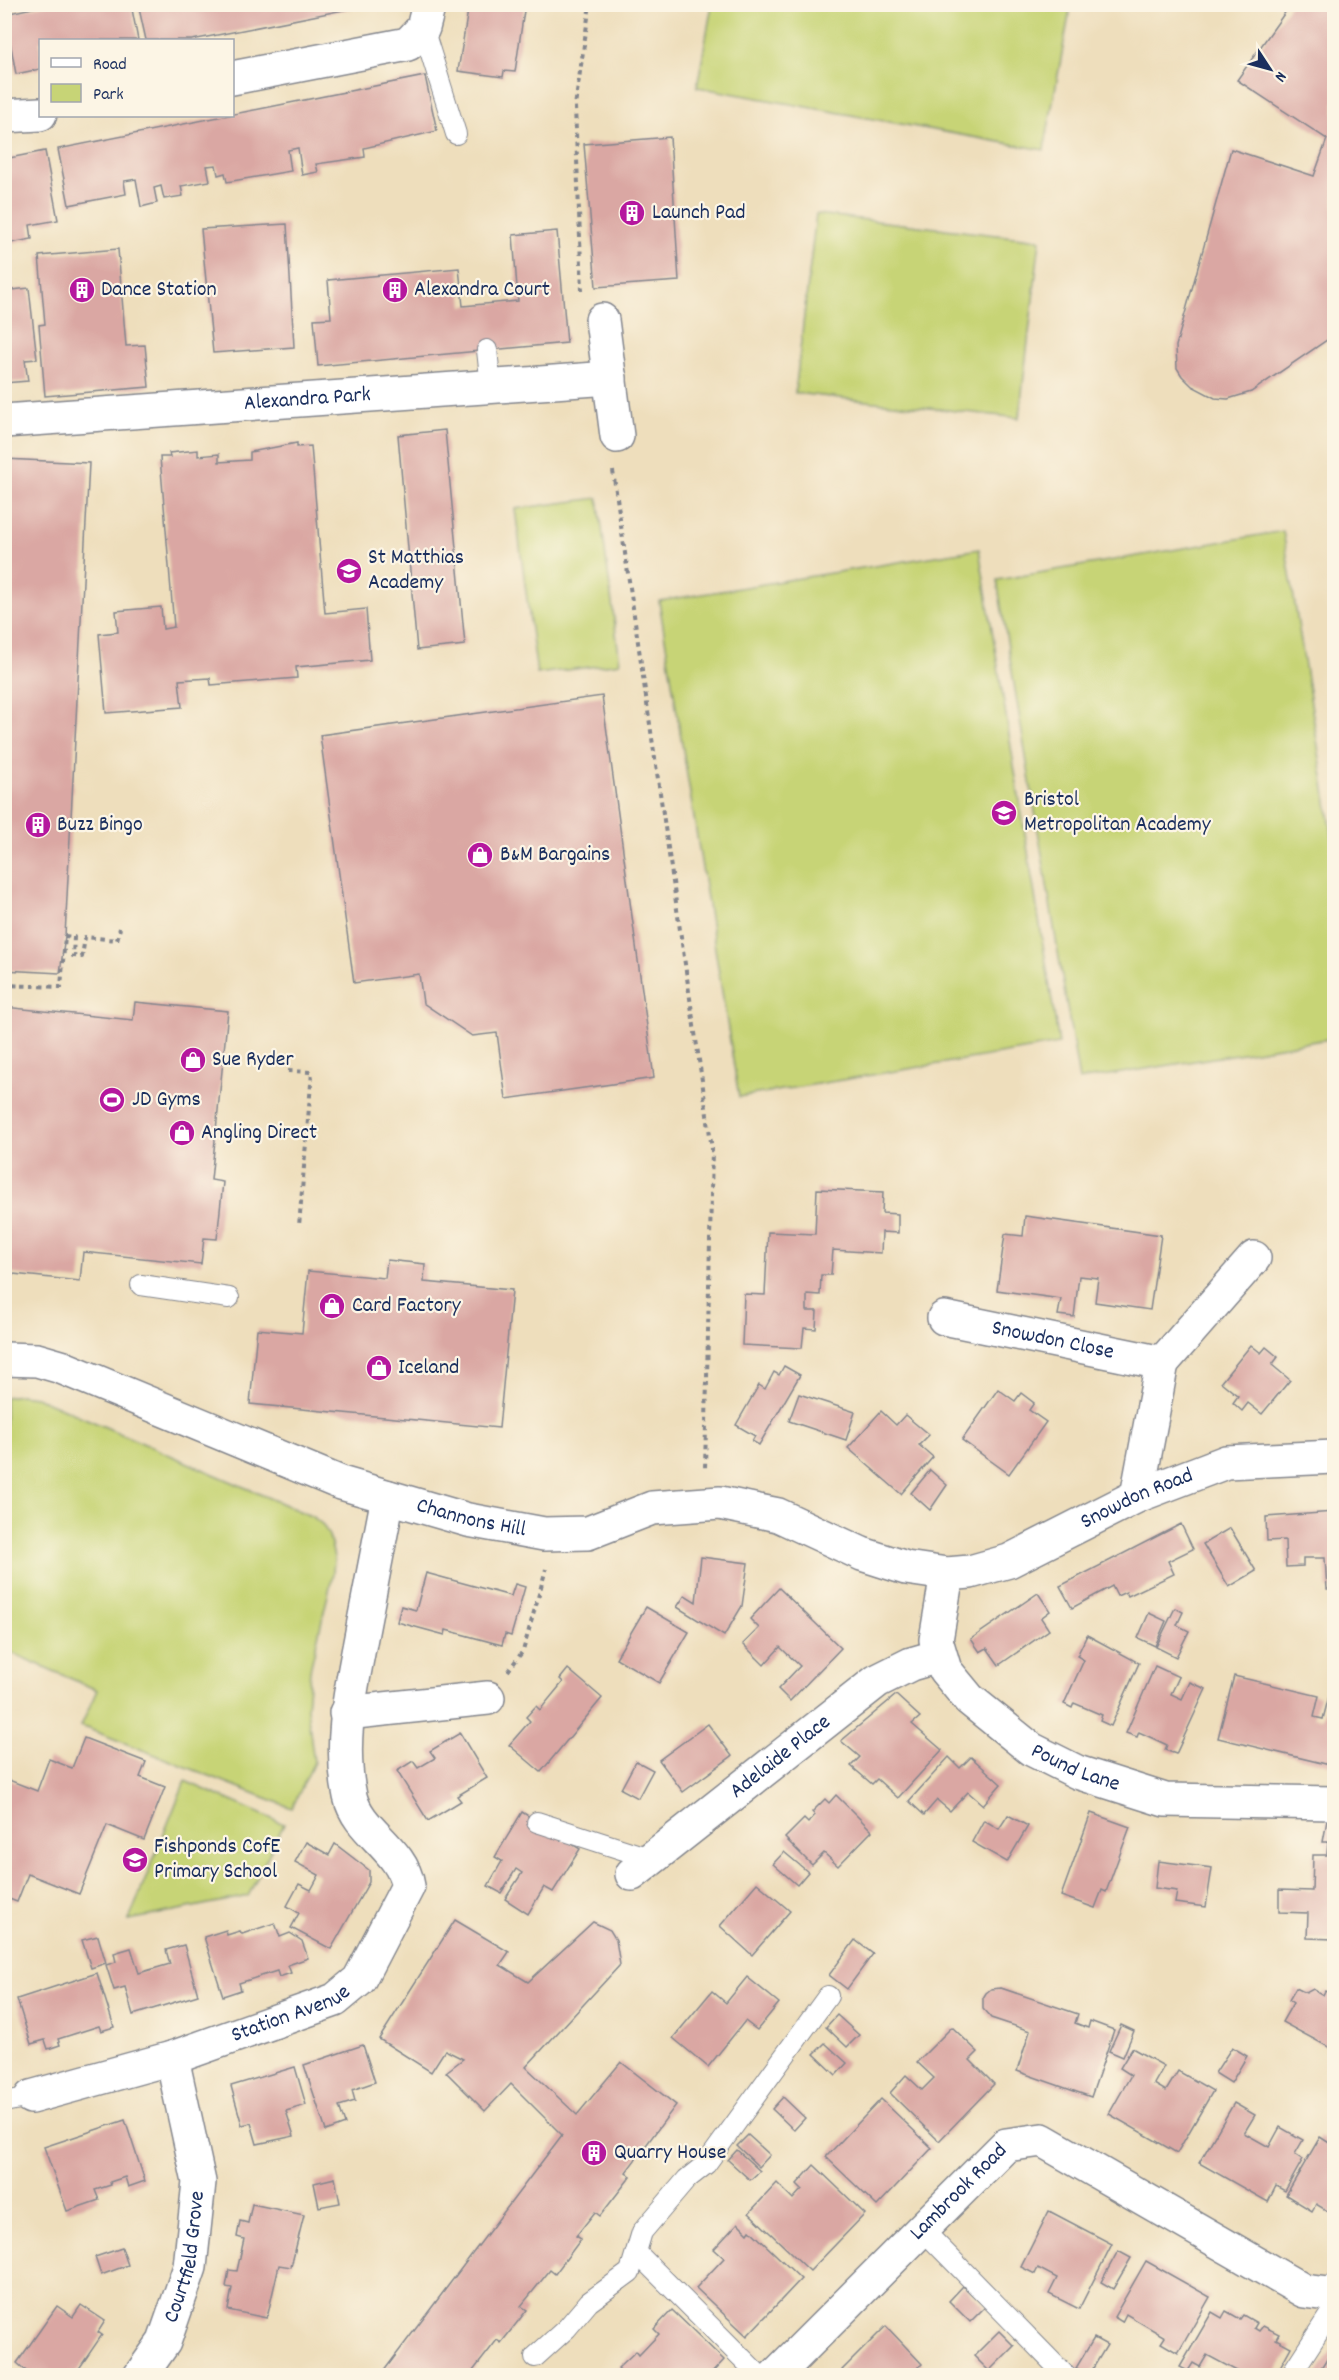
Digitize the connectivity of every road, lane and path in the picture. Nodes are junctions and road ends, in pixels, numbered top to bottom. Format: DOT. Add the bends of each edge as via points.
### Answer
graph roads {
  1 [pos="590,4"];
  2 [pos="426,16"];
  3 [pos="234,78"];
  4 [pos="39,114"];
  5 [pos="4,116"];
  6 [pos="456,134"];
  7 [pos="602,320"];
  8 [pos="486,350"];
  9 [pos="610,378"];
  10 [pos="491,387"];
  11 [pos="4,421"];
  12 [pos="618,436"];
  13 [pos="120,928"];
  14 [pos="4,985"];
  15 [pos="288,1071"];
  16 [pos="299,1226"];
  17 [pos="1254,1258"];
  18 [pos="141,1286"];
  19 [pos="229,1298"];
  20 [pos="944,1318"];
  21 [pos="4,1359"];
  22 [pos="1162,1363"];
  23 [pos="1335,1457"];
  24 [pos="1137,1496"];
  25 [pos="388,1497"];
  26 [pos="704,1503"];
  27 [pos="555,1534"];
  28 [pos="947,1574"];
  29 [pos="939,1656"];
  30 [pos="488,1698"];
  31 [pos="346,1713"];
  32 [pos="1335,1803"];
  33 [pos="537,1822"];
  34 [pos="642,1867"];
  35 [pos="828,1996"];
  36 [pos="172,2058"];
  37 [pos="18,2100"];
  38 [pos="922,2229"];
  39 [pos="637,2253"];
  40 [pos="1335,2292"];
  41 [pos="1335,2308"];
  42 [pos="535,2357"];
  43 [pos="140,2376"];
  44 [pos="760,2376"];
  45 [pos="776,2376"];
  46 [pos="1066,2376"];
  47 [pos="1290,2376"];
  1 -- 7 [label="path" via="575,106 583,308"];
  2 -- 3 [label="street" via="408,44"];
  2 -- 6 [label="lane"];
  4 -- 5 [label="street"];
  7 -- 9 [label="street"];
  8 -- 10 [label="lane"];
  9 -- 10 [label="street, Alexandra Park"];
  9 -- 12 [label="street"];
  10 -- 11 [label="street, Alexandra Park"];
  12 -- 26 [label="path" via="610,450 712,1149"];
  13 -- 14 [label="path" via="117,940 84,938 82,957 73,956 74,937 65,936 61,987"];
  15 -- 16 [label="path" via="312,1072"];
  17 -- 22 [label="street"];
  18 -- 19 [label="lane"];
  20 -- 22 [label="street, Snowdon Close"];
  21 -- 25 [label="street, Channons Hill" via="37,1360 61,1367 310,1471"];
  22 -- 24 [label="street"];
  23 -- 24 [label="street, Snowdon Road" via="1226,1462"];
  24 -- 28 [label="street, Snowdon Road" via="1009,1562"];
  25 -- 27 [label="street, Channons Hill" via="468,1520"];
  25 -- 31 [label="street, Station Avenue"];
  26 -- 27 [label="street, Channons Hill" via="652,1508 588,1533"];
  26 -- 28 [label="street, Channons Hill" via="778,1515 862,1554 923,1572"];
  27 -- 30 [label="path" via="523,1651"];
  28 -- 29 [label="street, Pound Lane" via="937,1626"];
  29 -- 32 [label="street, Pound Lane" via="969,1700 1031,1749 1087,1776 1165,1800"];
  29 -- 34 [label="street, Adelaide Place" via="911,1664 877,1681"];
  30 -- 31 [label="street"];
  31 -- 36 [label="street, Station Avenue" via="350,1797 357,1814 405,1870 408,1886 348,1992"];
  33 -- 34 [label="lane"];
  35 -- 39 [label="lane" via="706,2164 687,2179 642,2232"];
  36 -- 37 [label="street, Station Avenue"];
  36 -- 43 [label="street, Courtfield Grove" via="199,2182 198,2193 190,2267 164,2342"];
  38 -- 40 [label="street, Lambrook Road" via="1006,2145 1042,2140 1304,2291"];
  38 -- 45 [label="street, Lambrook Road"];
  38 -- 46 [label="lane"];
  39 -- 42 [label="lane" via="630,2272 589,2302"];
  39 -- 44 [label="lane"];
  41 -- 47 [label="lane"];
}
